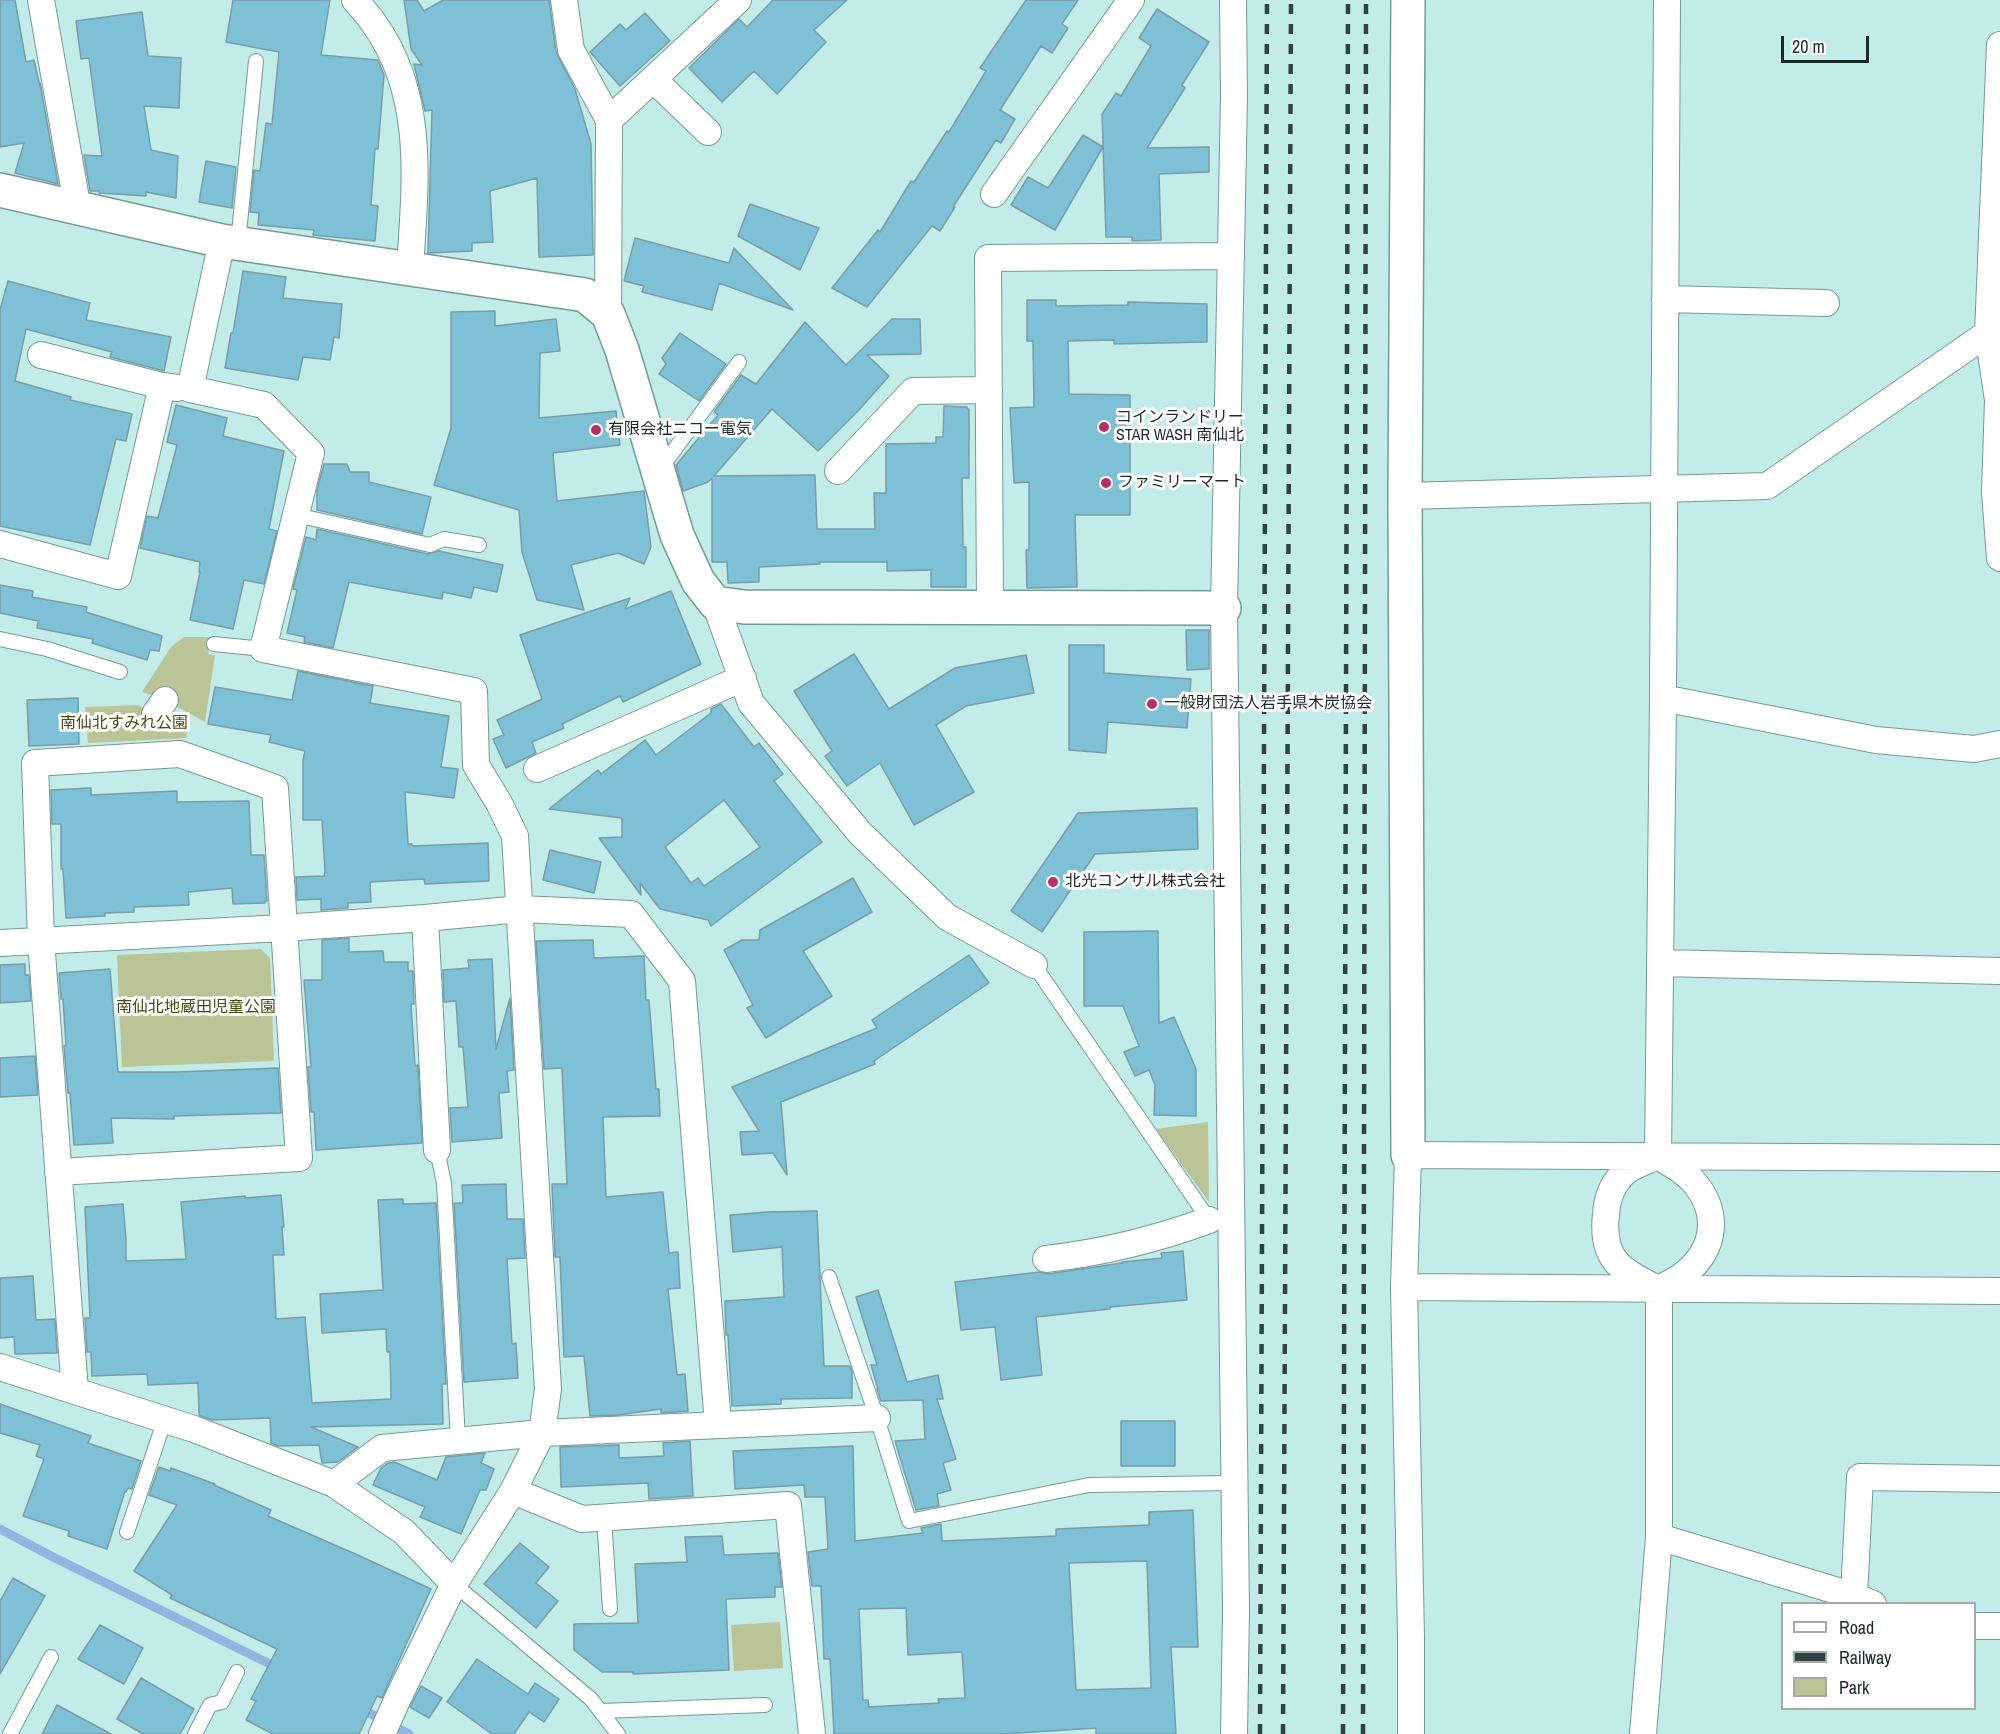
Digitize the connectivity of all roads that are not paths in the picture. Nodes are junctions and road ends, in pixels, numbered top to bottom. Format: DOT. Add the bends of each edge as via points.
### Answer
graph roads {
  1 [pos="41,0"];
  2 [pos="355,0"];
  3 [pos="564,0"];
  4 [pos="738,0"];
  5 [pos="1131,0"];
  6 [pos="1233,0"];
  7 [pos="1408,0"];
  8 [pos="1667,0"];
  9 [pos="1999,47"];
  10 [pos="256,61"];
  11 [pos="653,79"];
  12 [pos="609,120"];
  13 [pos="708,132"];
  14 [pos="0,190"];
  15 [pos="994,194"];
  16 [pos="78,210"];
  17 [pos="230,242"];
  18 [pos="1231,256"];
  19 [pos="410,268"];
  20 [pos="1665,299"];
  21 [pos="1826,303"];
  22 [pos="608,314"];
  23 [pos="1988,333"];
  24 [pos="41,355"];
  25 [pos="739,362"];
  26 [pos="162,386"];
  27 [pos="190,389"];
  28 [pos="988,390"];
  29 [pos="656,463"];
  30 [pos="837,471"];
  31 [pos="1664,489"];
  32 [pos="1405,496"];
  33 [pos="296,515"];
  34 [pos="0,544"];
  35 [pos="479,545"];
  36 [pos="2000,558"];
  37 [pos="715,603"];
  38 [pos="990,608"];
  39 [pos="1224,609"];
  40 [pos="0,639"];
  41 [pos="214,644"];
  42 [pos="263,649"];
  43 [pos="120,672"];
  44 [pos="743,678"];
  45 [pos="1663,698"];
  46 [pos="2000,744"];
  47 [pos="537,769"];
  48 [pos="519,909"];
  49 [pos="425,918"];
  50 [pos="283,928"];
  51 [pos="41,940"];
  52 [pos="0,943"];
  53 [pos="1661,963"];
  54 [pos="1034,965"];
  55 [pos="2000,971"];
  56 [pos="437,1150"];
  57 [pos="1408,1155"];
  58 [pos="1658,1156"];
  59 [pos="2000,1158"];
  60 [pos="58,1172"];
  61 [pos="1219,1220"];
  62 [pos="1046,1259"];
  63 [pos="829,1277"];
  64 [pos="1404,1287"];
  65 [pos="1659,1289"];
  66 [pos="2000,1291"];
  67 [pos="0,1367"];
  68 [pos="75,1391"];
  69 [pos="877,1418"];
  70 [pos="165,1419"];
  71 [pos="718,1424"];
  72 [pos="542,1433"];
  73 [pos="458,1440"];
  74 [pos="2000,1479"];
  75 [pos="1233,1483"];
  76 [pos="334,1484"];
  77 [pos="513,1491"];
  78 [pos="604,1518"];
  79 [pos="127,1532"];
  80 [pos="1659,1537"];
  81 [pos="454,1584"];
  82 [pos="1864,1600"];
  83 [pos="610,1609"];
  84 [pos="1976,1626"];
  85 [pos="2000,1626"];
  86 [pos="51,1657"];
  87 [pos="237,1672"];
  88 [pos="765,1705"];
  89 [pos="601,1711"];
  90 [pos="10,1734"];
  91 [pos="195,1734"];
  92 [pos="382,1734"];
  93 [pos="618,1734"];
  94 [pos="812,1734"];
  95 [pos="1234,1734"];
  96 [pos="1411,1734"];
  97 [pos="1643,1734"];
  1 -- 16 [label="street"];
  2 -- 19 [label="street" via="376,25 396,63 409,100 416,170"];
  3 -- 12 [label="street" via="571,50"];
  4 -- 11 [label="street"];
  5 -- 15 [label="street"];
  6 -- 18 [label="street"];
  7 -- 32 [label="street"];
  8 -- 20 [label="street"];
  9 -- 23 [label="street"];
  10 -- 17 [label="lane"];
  11 -- 12 [label="street"];
  11 -- 13 [label="street"];
  12 -- 22 [label="street"];
  14 -- 16 [label="street"];
  16 -- 17 [label="street"];
  17 -- 19 [label="street"];
  17 -- 27 [label="street"];
  18 -- 28 [label="street" via="988,258"];
  18 -- 39 [label="street"];
  19 -- 22 [label="street" via="585,295"];
  20 -- 21 [label="street"];
  20 -- 31 [label="street"];
  22 -- 29 [label="street"];
  23 -- 31 [label="street" via="1767,486"];
  23 -- 36 [label="street" via="1998,400 1995,492"];
  24 -- 26 [label="street"];
  25 -- 29 [label="lane" via="669,457"];
  26 -- 27 [label="street"];
  26 -- 34 [label="street" via="118,576"];
  27 -- 33 [label="street" via="264,405 311,453"];
  28 -- 30 [label="street" via="913,391"];
  28 -- 38 [label="street"];
  29 -- 37 [label="street" via="677,535 698,581"];
  31 -- 32 [label="street"];
  31 -- 45 [label="street"];
  32 -- 57 [label="street"];
  33 -- 35 [label="lane" via="430,545 444,539"];
  33 -- 42 [label="street"];
  37 -- 38 [label="street" via="744,607"];
  37 -- 44 [label="street"];
  38 -- 39 [label="street"];
  39 -- 61 [label="street"];
  40 -- 43 [label="lane"];
  41 -- 42 [label="lane"];
  42 -- 48 [label="street" via="474,691 476,765 514,836"];
  44 -- 47 [label="street"];
  44 -- 54 [label="street" via="752,703 860,833 947,916"];
  45 -- 46 [label="street" via="1876,740 1974,749"];
  45 -- 53 [label="street"];
  48 -- 49 [label="street"];
  48 -- 71 [label="street" via="631,914 682,981"];
  48 -- 72 [label="street" via="548,1389"];
  49 -- 50 [label="street"];
  49 -- 56 [label="street"];
  50 -- 51 [label="street"];
  50 -- 51 [label="street" via="274,788 180,754 35,763"];
  50 -- 60 [label="street" via="298,1158"];
  51 -- 52 [label="street"];
  51 -- 60 [label="street"];
  53 -- 55 [label="street"];
  53 -- 58 [label="street"];
  54 -- 61 [label="lane"];
  56 -- 73 [label="lane" via="444,1183"];
  57 -- 58 [label="street"];
  57 -- 64 [label="street"];
  58 -- 59 [label="street"];
  58 -- 65 [label="street" via="1690,1178 1703,1194 1712,1217 1710,1240 1699,1260"];
  58 -- 65 [label="street" via="1622,1174 1607,1198 1604,1230 1608,1250 1617,1264"];
  60 -- 68 [label="street"];
  61 -- 62 [label="street"];
  61 -- 75 [label="street"];
  63 -- 69 [label="lane"];
  64 -- 65 [label="street"];
  64 -- 96 [label="street"];
  65 -- 66 [label="street"];
  65 -- 80 [label="street"];
  67 -- 68 [label="street"];
  68 -- 70 [label="street"];
  69 -- 71 [label="street"];
  69 -- 75 [label="lane" via="909,1521 1089,1485"];
  70 -- 76 [label="street"];
  70 -- 79 [label="lane"];
  71 -- 72 [label="street"];
  72 -- 73 [label="street"];
  72 -- 77 [label="street"];
  73 -- 76 [label="street" via="382,1448"];
  74 -- 82 [label="street" via="1860,1477"];
  75 -- 95 [label="street"];
  76 -- 81 [label="street" via="404,1532"];
  77 -- 78 [label="street" via="582,1519"];
  77 -- 81 [label="street"];
  78 -- 83 [label="lane"];
  78 -- 94 [label="street" via="788,1504"];
  80 -- 82 [label="street"];
  80 -- 97 [label="street"];
  81 -- 89 [label="lane"];
  81 -- 92 [label="street"];
  84 -- 85 [label="street"];
  86 -- 90 [label="lane"];
  87 -- 91 [label="lane" via="222,1702 210,1705"];
  88 -- 89 [label="lane"];
  89 -- 93 [label="lane"];
}
